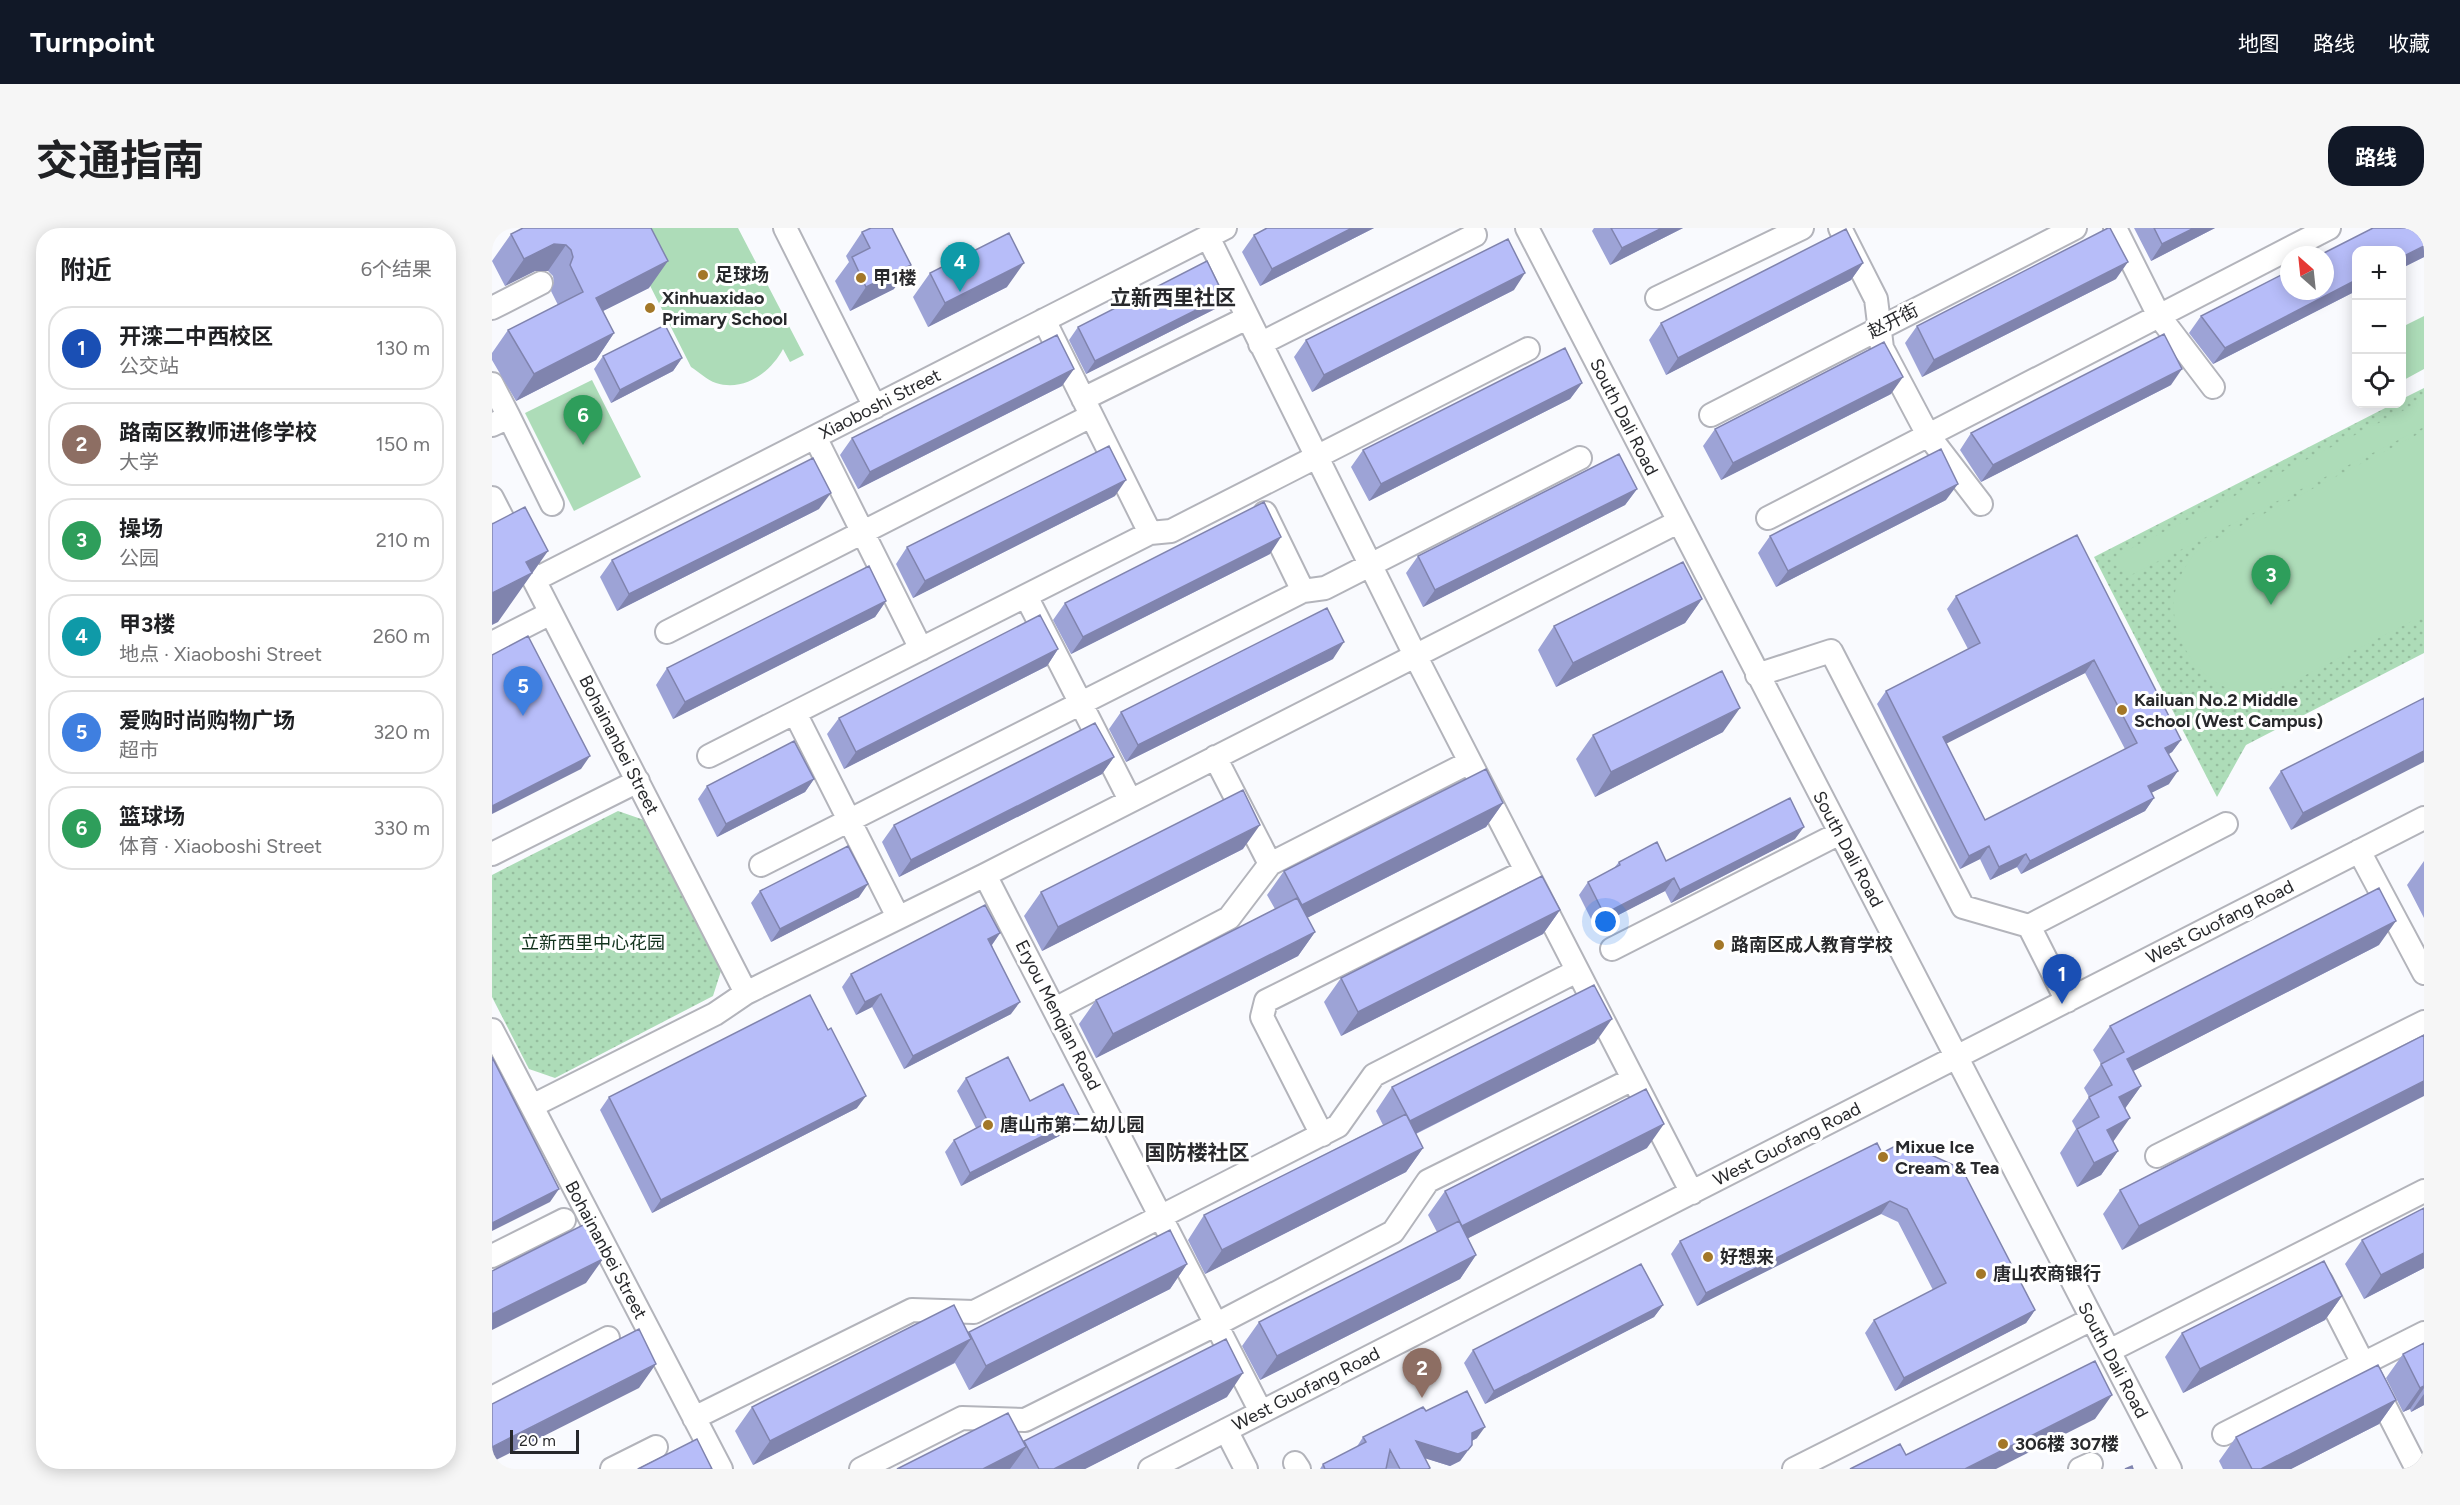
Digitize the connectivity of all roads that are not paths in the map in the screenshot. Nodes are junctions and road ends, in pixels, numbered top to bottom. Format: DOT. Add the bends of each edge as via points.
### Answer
graph roads {
  1 [pos="785,228"];
  2 [pos="1527,228"];
  3 [pos="1802,228"];
  4 [pos="1840,228"];
  5 [pos="2075,228"];
  6 [pos="2115,228"];
  7 [pos="2329,228"];
  8 [pos="1217,233"];
  9 [pos="1475,235"];
  10 [pos="541,283"];
  11 [pos="1657,298"];
  12 [pos="492,308"];
  13 [pos="2159,316"];
  14 [pos="1247,318"];
  15 [pos="1044,320"];
  16 [pos="1879,328"];
  17 [pos="1260,344"];
  18 [pos="1528,350"];
  19 [pos="492,384"];
  20 [pos="2213,387"];
  21 [pos="875,406"];
  22 [pos="1087,407"];
  23 [pos="1711,415"];
  24 [pos="500,421"];
  25 [pos="1928,435"];
  26 [pos="815,437"];
  27 [pos="1317,458"];
  28 [pos="1580,458"];
  29 [pos="1253,490"];
  30 [pos="492,498"];
  31 [pos="552,504"];
  32 [pos="1981,504"];
  33 [pos="1768,518"];
  34 [pos="1678,522"];
  35 [pos="862,532"];
  36 [pos="1150,533"];
  37 [pos="1370,565"];
  38 [pos="534,580"];
  39 [pos="1303,591"];
  40 [pos="1026,596"];
  41 [pos="551,613"];
  42 [pos="667,632"];
  43 [pos="492,643"];
  44 [pos="921,649"];
  45 [pos="1415,655"];
  46 [pos="1757,675"];
  47 [pos="1080,704"];
  48 [pos="795,712"];
  49 [pos="710,756"];
  50 [pos="1215,757"];
  51 [pos="1470,762"];
  52 [pos="638,781"];
  53 [pos="1130,801"];
  54 [pos="2424,818"];
  55 [pos="849,821"];
  56 [pos="2226,824"];
  57 [pos="1840,833"];
  58 [pos="2359,851"];
  59 [pos="492,854"];
  60 [pos="1270,864"];
  61 [pos="761,866"];
  62 [pos="1526,872"];
  63 [pos="985,875"];
  64 [pos="898,917"];
  65 [pos="2030,926"];
  66 [pos="1612,949"];
  67 [pos="1577,970"];
  68 [pos="2424,973"];
  69 [pos="746,993"];
  70 [pos="2067,1001"];
  71 [pos="1055,1009"];
  72 [pos="2424,1022"];
  73 [pos="492,1030"];
  74 [pos="1957,1058"];
  75 [pos="1633,1079"];
  76 [pos="532,1106"];
  77 [pos="1322,1134"];
  78 [pos="2157,1156"];
  79 [pos="2424,1191"];
  80 [pos="1692,1193"];
  81 [pos="1161,1217"];
  82 [pos="564,1220"];
  83 [pos="2305,1251"];
  84 [pos="492,1256"];
  85 [pos="2091,1319"];
  86 [pos="1217,1324"];
  87 [pos="2424,1333"];
  88 [pos="608,1338"];
  89 [pos="2109,1351"];
  90 [pos="2363,1364"];
  91 [pos="492,1398"];
  92 [pos="1261,1412"];
  93 [pos="694,1418"];
  94 [pos="1226,1430"];
  95 [pos="2224,1434"];
  96 [pos="656,1447"];
  97 [pos="2415,1468"];
  98 [pos="612,1469"];
  99 [pos="721,1469"];
  100 [pos="861,1469"];
  101 [pos="1150,1469"];
  102 [pos="1246,1469"];
  103 [pos="1794,1469"];
  104 [pos="2170,1469"];
  1 -- 21 [label="street"];
  2 -- 34 [label="street, South Dali Road"];
  3 -- 11 [label="street"];
  4 -- 16 [label="street" via="1876,299"];
  5 -- 16 [label="street, 赵开街"];
  6 -- 13 [label="street"];
  7 -- 13 [label="street"];
  8 -- 14 [label="street"];
  8 -- 15 [label="street, Xiaoboshi Street"];
  9 -- 17 [label="street"];
  10 -- 12 [label="street"];
  13 -- 20 [label="street"];
  13 -- 25 [label="street"];
  14 -- 17 [label="street"];
  14 -- 22 [label="street"];
  15 -- 21 [label="street, Xiaoboshi Street"];
  15 -- 22 [label="street"];
  16 -- 23 [label="street, 赵开街"];
  16 -- 25 [label="street" via="1882,348"];
  17 -- 27 [label="street"];
  18 -- 27 [label="street"];
  19 -- 24 [label="street"];
  21 -- 26 [label="street, Xiaoboshi Street"];
  22 -- 35 [label="street"];
  22 -- 36 [label="street"];
  24 -- 31 [label="street"];
  25 -- 32 [label="street"];
  25 -- 33 [label="street"];
  26 -- 35 [label="street"];
  26 -- 38 [label="street, Xiaoboshi Street"];
  27 -- 29 [label="street"];
  27 -- 37 [label="street"];
  28 -- 37 [label="street"];
  29 -- 36 [label="street" via="1171,531"];
  29 -- 39 [label="street"];
  30 -- 38 [label="street, Bohainanbei Street"];
  34 -- 45 [label="street"];
  34 -- 46 [label="street, South Dali Road"];
  35 -- 42 [label="street"];
  35 -- 44 [label="street"];
  36 -- 40 [label="street"];
  37 -- 39 [label="street" via="1325,588"];
  37 -- 45 [label="street"];
  38 -- 41 [label="street, Bohainanbei Street"];
  39 -- 47 [label="street"];
  40 -- 44 [label="street"];
  40 -- 47 [label="street"];
  41 -- 43 [label="street"];
  41 -- 52 [label="street, Bohainanbei Street"];
  44 -- 48 [label="street"];
  45 -- 50 [label="street"];
  45 -- 51 [label="street"];
  46 -- 57 [label="street, South Dali Road"];
  46 -- 65 [label="street" via="1831,651 1963,907"];
  47 -- 53 [label="street"];
  47 -- 55 [label="street"];
  48 -- 49 [label="street"];
  48 -- 55 [label="street"];
  50 -- 53 [label="street"];
  50 -- 60 [label="street"];
  51 -- 60 [label="street"];
  51 -- 62 [label="street"];
  52 -- 59 [label="street"];
  52 -- 69 [label="street, Bohainanbei Street"];
  53 -- 63 [label="street"];
  54 -- 58 [label="street, West Guofang Road"];
  55 -- 61 [label="street"];
  55 -- 64 [label="street"];
  56 -- 65 [label="street"];
  57 -- 66 [label="street"];
  57 -- 74 [label="street, South Dali Road"];
  58 -- 68 [label="street"];
  58 -- 70 [label="street, West Guofang Road"];
  60 -- 71 [label="street" via="1229,918"];
  62 -- 67 [label="street"];
  62 -- 77 [label="street" via="1266,1001 1262,1017"];
  63 -- 64 [label="street"];
  63 -- 71 [label="street, Eryou Menqian Road"];
  64 -- 69 [label="street"];
  65 -- 70 [label="street"];
  67 -- 75 [label="street"];
  67 -- 77 [label="street" via="1374,1075 1338,1126"];
  69 -- 76 [label="street" via="715,1014"];
  70 -- 74 [label="street, West Guofang Road"];
  71 -- 81 [label="street, Eryou Menqian Road"];
  72 -- 78 [label="street"];
  73 -- 76 [label="street, Bohainanbei Street"];
  74 -- 80 [label="street, West Guofang Road"];
  74 -- 85 [label="street, South Dali Road"];
  75 -- 80 [label="street"];
  75 -- 86 [label="street" via="1428,1181 1393,1232"];
  76 -- 93 [label="street, Bohainanbei Street"];
  77 -- 81 [label="street"];
  79 -- 83 [label="street"];
  80 -- 92 [label="street, West Guofang Road"];
  81 -- 86 [label="street, Eryou Menqian Road"];
  81 -- 93 [label="street" via="974,1312 912,1310"];
  82 -- 84 [label="street"];
  83 -- 89 [label="street"];
  83 -- 90 [label="street"];
  85 -- 89 [label="street, South Dali Road"];
  85 -- 103 [label="street"];
  86 -- 92 [label="street, Eryou Menqian Road"];
  86 -- 100 [label="street" via="1025,1420 963,1418"];
  87 -- 90 [label="street"];
  88 -- 91 [label="street"];
  89 -- 104 [label="street, South Dali Road"];
  90 -- 95 [label="street"];
  90 -- 97 [label="street"];
  92 -- 94 [label="street, West Guofang Road"];
  93 -- 99 [label="street, Bohainanbei Street"];
  94 -- 101 [label="street, West Guofang Road"];
  94 -- 102 [label="street"];
  96 -- 98 [label="street"];
}
